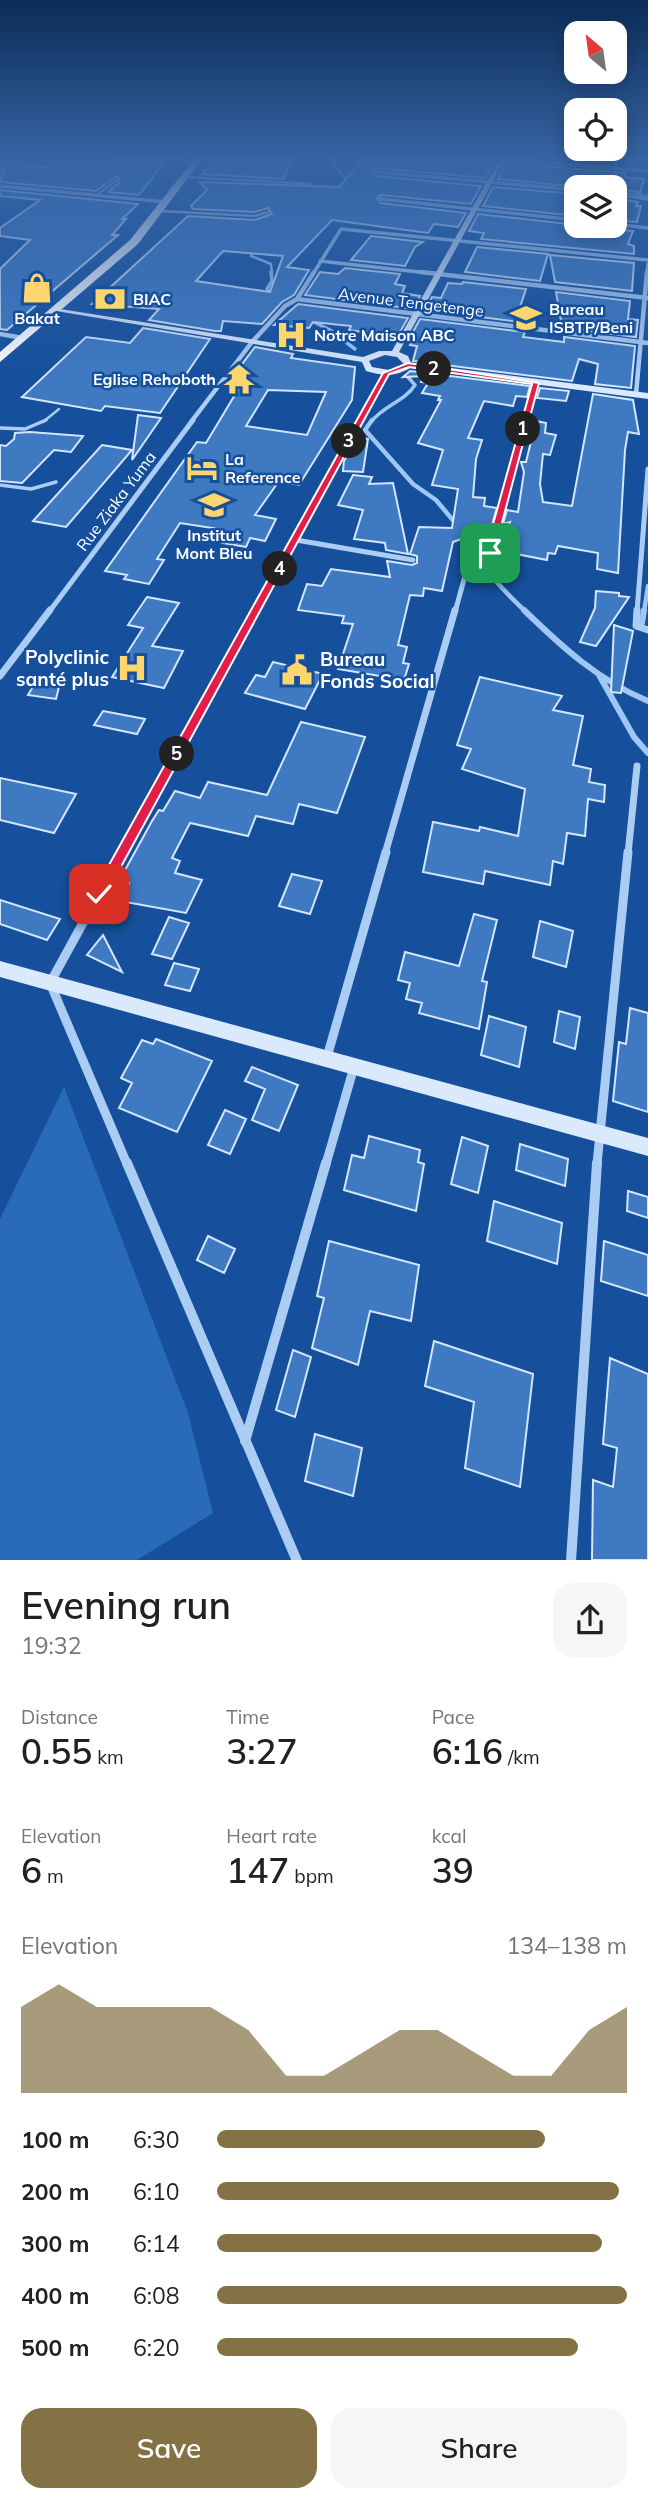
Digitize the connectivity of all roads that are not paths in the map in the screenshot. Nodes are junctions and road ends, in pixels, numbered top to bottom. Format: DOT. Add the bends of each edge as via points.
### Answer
graph roads {
  1 [pos="141,231"];
  2 [pos="340,231"];
  3 [pos="360,231"];
  4 [pos="460,231"];
  5 [pos="455,240"];
  6 [pos="320,261"];
  7 [pos="648,262"];
  8 [pos="436,275"];
  9 [pos="645,298"];
  10 [pos="295,301"];
  11 [pos="54,310"];
  12 [pos="416,315"];
  13 [pos="0,334"];
  14 [pos="23,338"];
  15 [pos="252,342"];
  16 [pos="641,342"];
  17 [pos="648,343"];
  18 [pos="394,354"];
  19 [pos="0,358"];
  20 [pos="365,360"];
  21 [pos="408,365"];
  22 [pos="387,373"];
  23 [pos="536,383"];
  24 [pos="636,394"];
  25 [pos="648,396"];
  26 [pos="59,409"];
  27 [pos="0,428"];
  28 [pos="648,469"];
  29 [pos="56,482"];
  30 [pos="0,485"];
  31 [pos="296,540"];
  32 [pos="490,553"];
  33 [pos="413,560"];
  34 [pos="465,576"];
  35 [pos="648,630"];
  36 [pos="0,676"];
  37 [pos="637,766"];
  38 [pos="0,969"];
  39 [pos="50,983"];
  40 [pos="327,1057"];
  41 [pos="354,1066"];
  42 [pos="599,1133"];
  43 [pos="648,1147"];
  44 [pos="246,1441"];
  45 [pos="297,1560"];
  46 [pos="571,1560"];
  1 -- 11 [label="highway" via="113,262"];
  2 -- 6 [label="street"];
  3 -- 5 [label="street"];
  4 -- 5 [label="street"];
  5 -- 7 [label="street"];
  5 -- 8 [label="street"];
  6 -- 8 [label="street"];
  6 -- 10 [label="street"];
  7 -- 9 [label="street"];
  8 -- 9 [label="street"];
  8 -- 12 [label="street"];
  9 -- 16 [label="street"];
  10 -- 12 [label="street, Avenue Tengetenge"];
  10 -- 15 [label="street, Rue Ziaka Yuma"];
  11 -- 14 [label="highway"];
  11 -- 15 [label="street"];
  12 -- 16 [label="street, Avenue Tengetenge"];
  12 -- 18 [label="street"];
  13 -- 14 [label="street"];
  14 -- 19 [label="highway"];
  15 -- 20 [label="street"];
  15 -- 36 [label="street, Rue Ziaka Yuma"];
  16 -- 17 [label="street, Avenue Tengetenge"];
  16 -- 24 [label="street"];
  18 -- 20 [label="street" via="376,354"];
  18 -- 21 [label="street" via="405,358"];
  20 -- 22 [label="street" via="369,369"];
  21 -- 22 [label="street"];
  21 -- 23 [label="street"];
  22 -- 31 [label="street"];
  23 -- 24 [label="street"];
  23 -- 32 [label="street"];
  24 -- 25 [label="street"];
  26 -- 27 [label="lane" via="47,423 19,431"];
  28 -- 35 [label="street" via="636,626"];
  29 -- 30 [label="lane" via="31,489"];
  31 -- 33 [label="street"];
  31 -- 39 [label="street"];
  34 -- 40 [label="street"];
  37 -- 42 [label="street"];
  38 -- 39 [label="street"];
  39 -- 40 [label="street"];
  39 -- 44 [label="street"];
  40 -- 41 [label="street"];
  41 -- 42 [label="street"];
  41 -- 44 [label="street"];
  42 -- 43 [label="street"];
  42 -- 46 [label="street"];
  44 -- 45 [label="street"];
}
